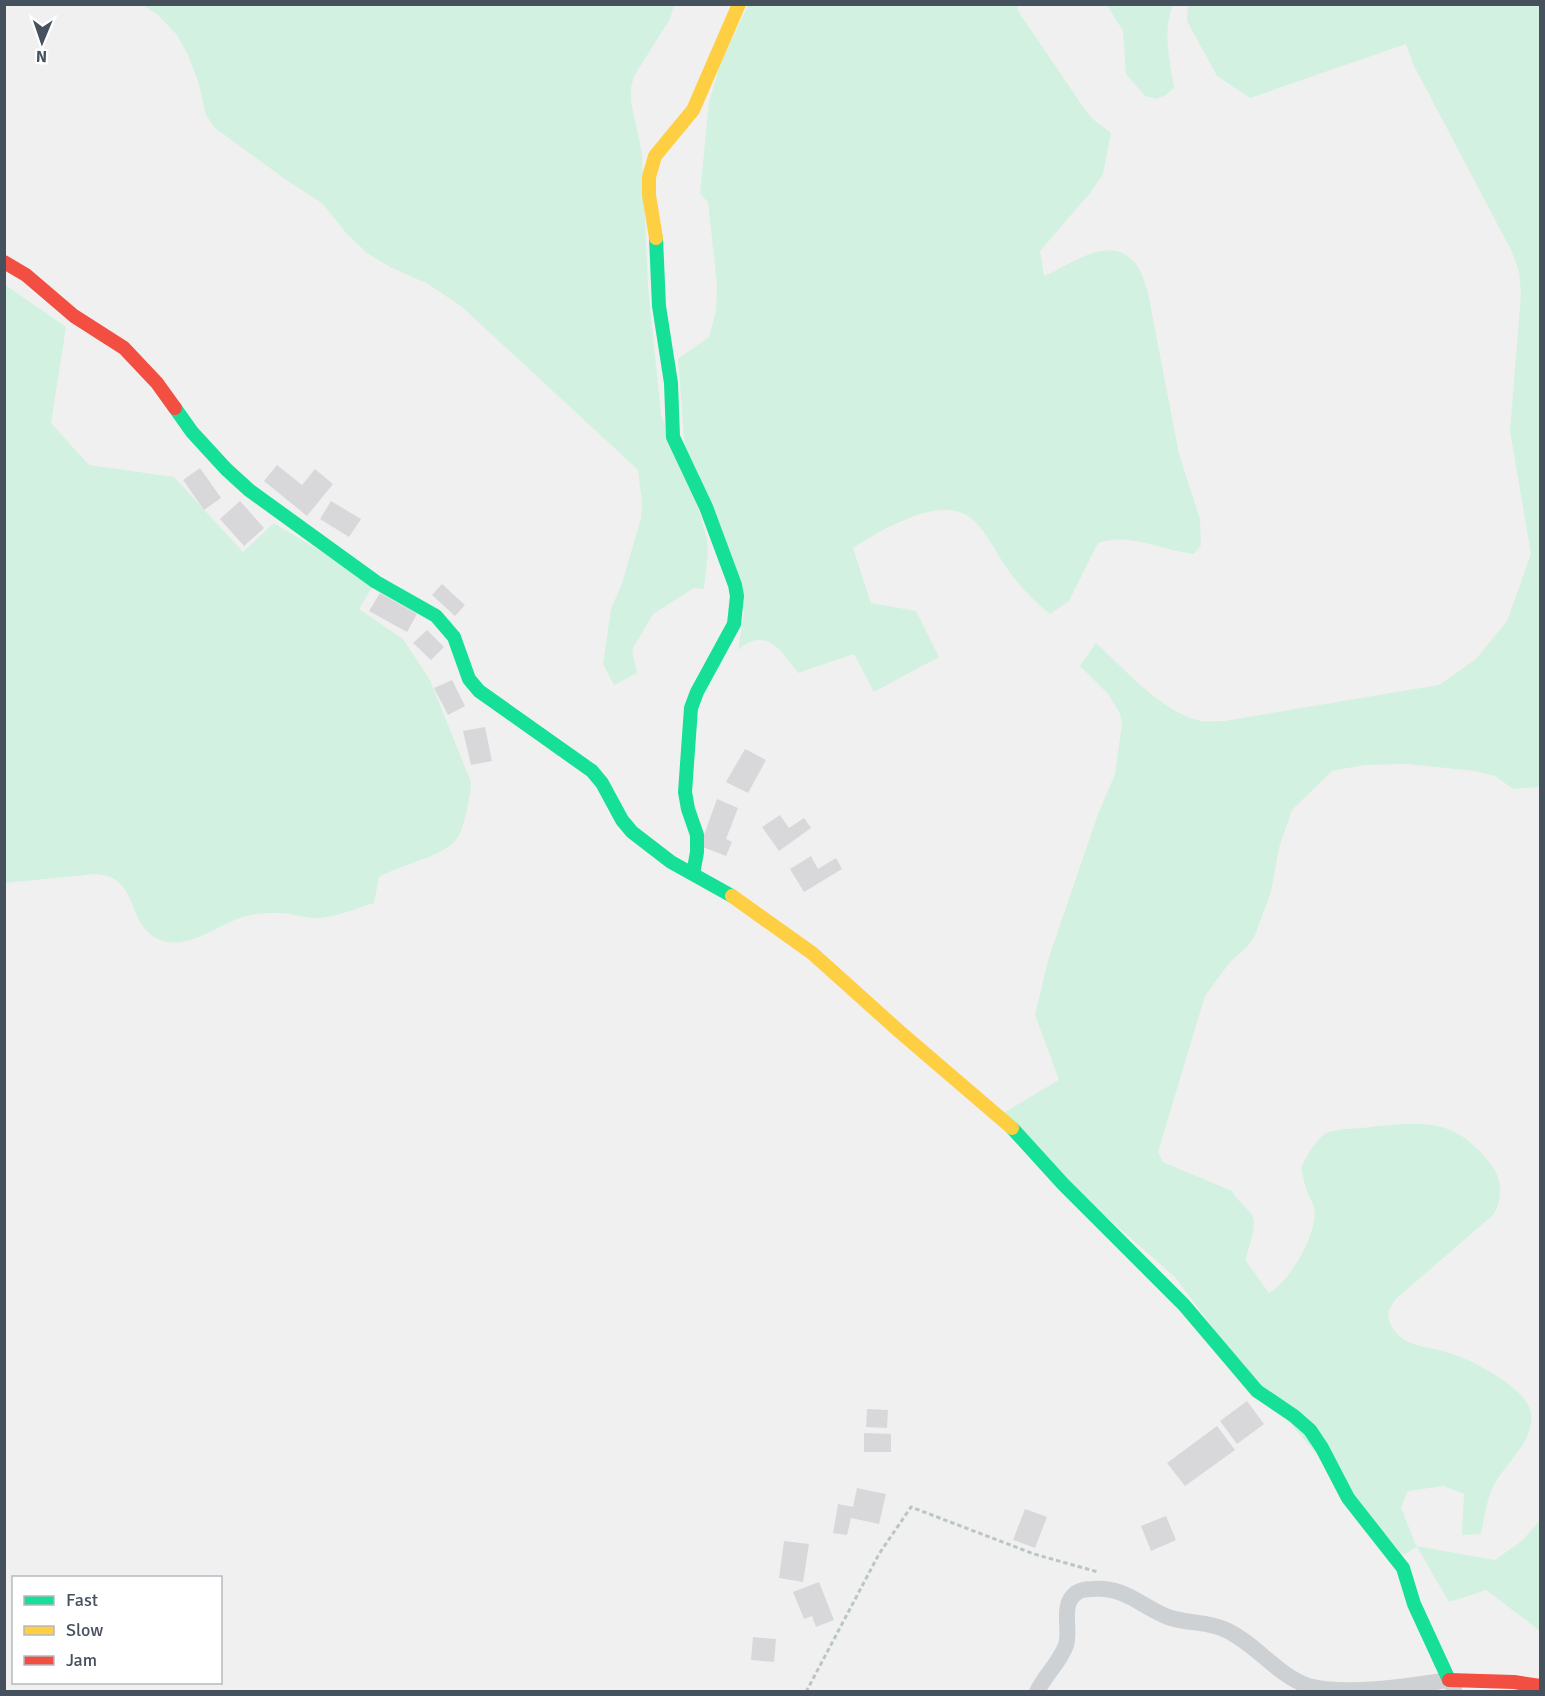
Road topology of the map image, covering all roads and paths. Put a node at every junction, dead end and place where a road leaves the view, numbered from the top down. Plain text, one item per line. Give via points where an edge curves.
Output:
1 (739, 4) edge
2 (4, 262) edge
3 (693, 874) junction
4 (1117, 1591) junction
5 (1453, 1686) edge
6 (1540, 1686) edge
7 (807, 1692) edge
8 (1037, 1692) edge

1 - 3 street via 693,110 655,156 649,177 673,437 706,507 737,596 734,624 691,708 685,792 697,835
2 - 3 street via 26,275 74,316 124,348 157,383 192,432 249,490 376,582 436,616 454,637 469,679 479,691 592,771 628,829
3 - 5 street via 734,897 812,953 1017,1132 1063,1184 1185,1305 1257,1391 1310,1430 1348,1498 1403,1568 1414,1604
4 - 5 street via 1168,1617 1226,1630 1310,1687 1376,1691
4 - 7 path via 1107,1575 1034,1554 911,1507 879,1554
4 - 8 street via 1087,1589 1072,1596 1067,1609 1066,1646
5 - 6 street via 1514,1682

